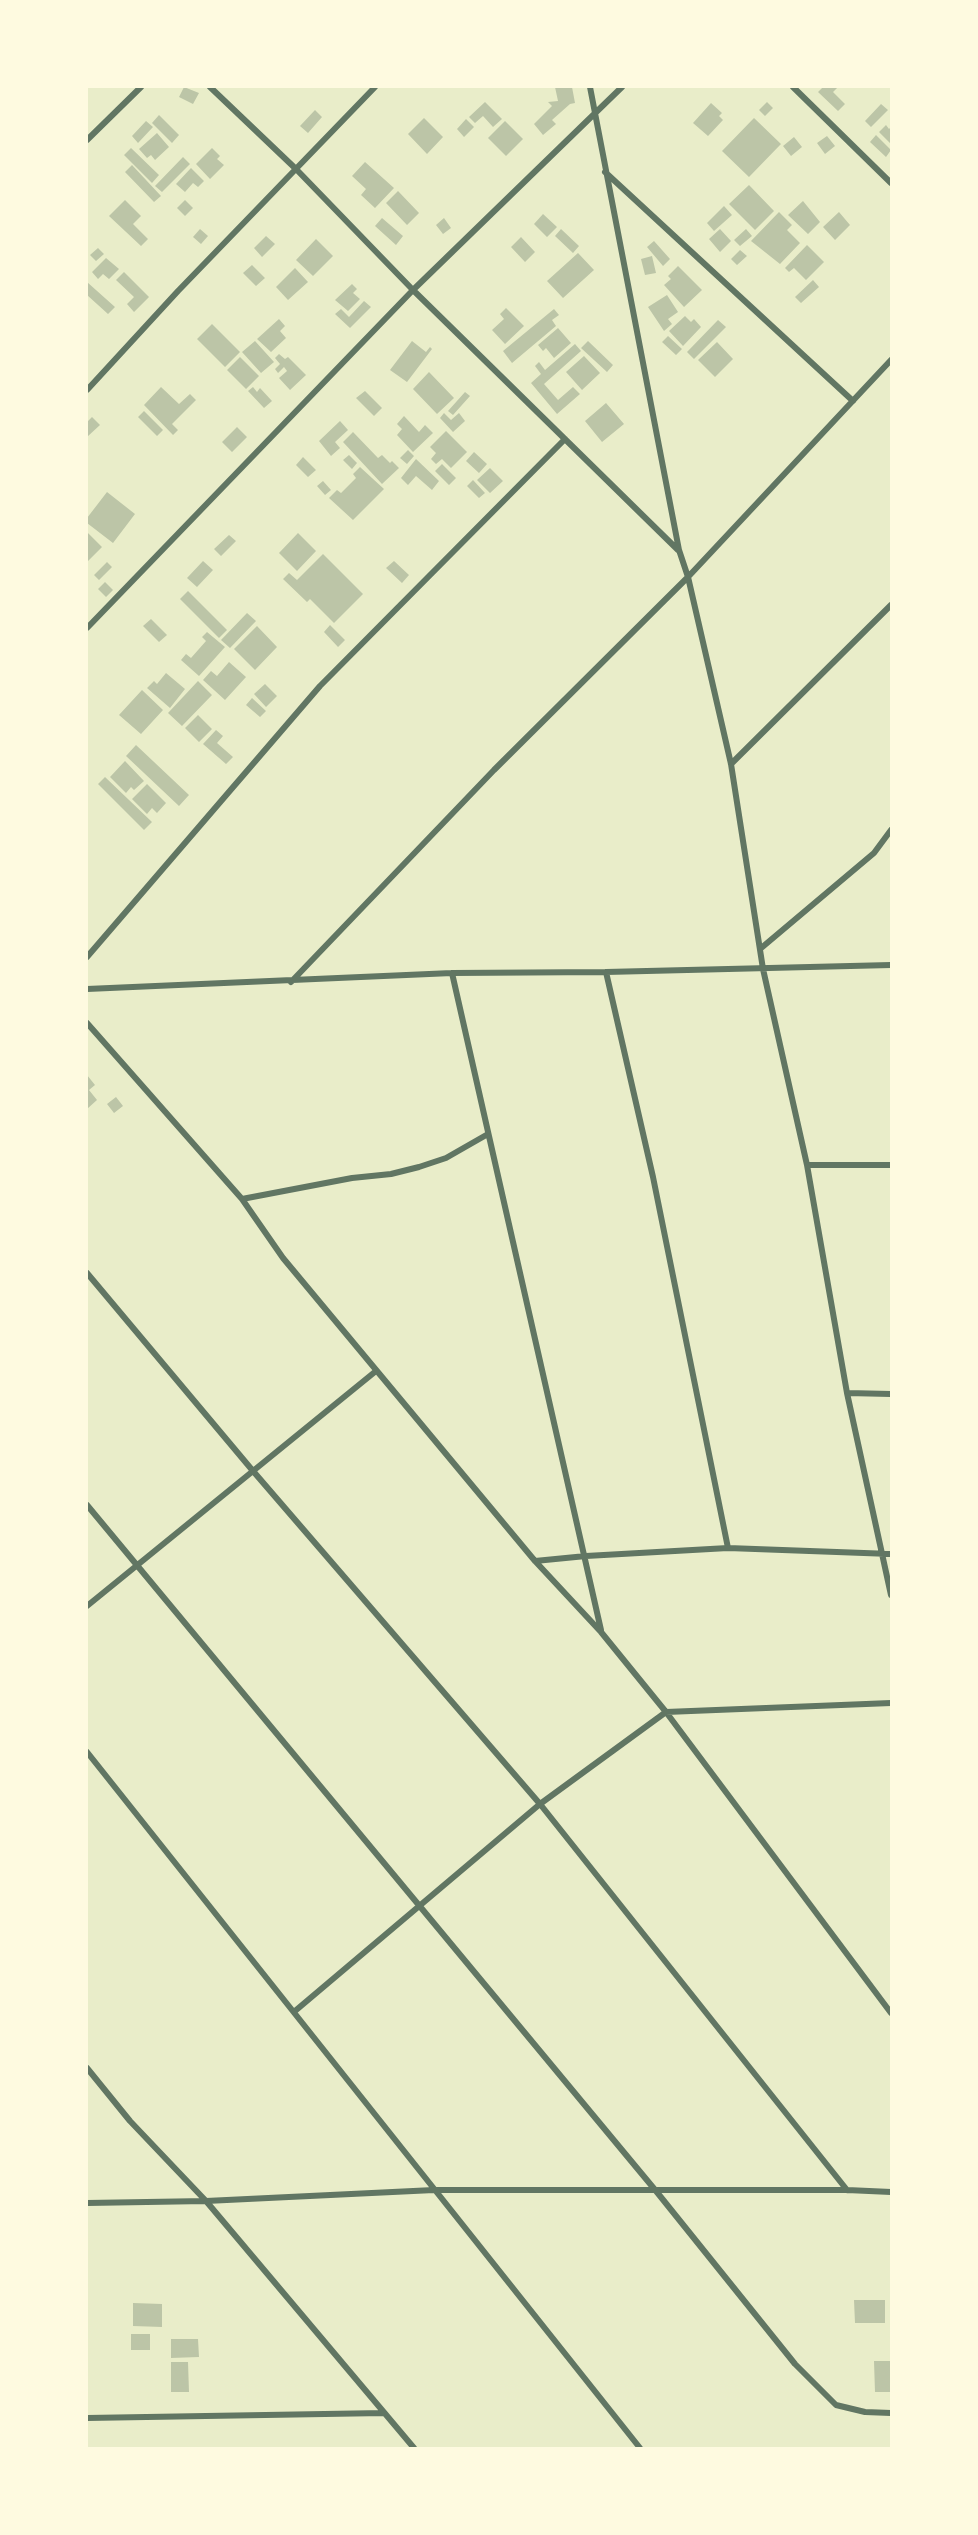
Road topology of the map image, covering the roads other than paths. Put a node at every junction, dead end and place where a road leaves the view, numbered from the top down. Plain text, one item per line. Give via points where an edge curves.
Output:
1 (141, 87) edge
2 (210, 87) edge
3 (375, 87) edge
4 (590, 87) edge
5 (622, 87) edge
6 (793, 87) edge
7 (595, 113) junction
8 (87, 140) edge
9 (296, 168) junction
10 (605, 172) junction
11 (891, 183) edge
12 (412, 290) junction
13 (891, 360) edge
14 (87, 390) edge
15 (853, 401) junction
16 (565, 439) junction
17 (679, 550) junction
18 (688, 577) junction
19 (891, 605) edge
20 (87, 628) edge
21 (731, 764) junction
22 (891, 830) edge
23 (760, 949) junction
24 (87, 957) edge
25 (891, 965) edge
26 (764, 969) junction
27 (606, 972) junction
28 (452, 973) junction
29 (291, 982) junction
30 (87, 989) edge
31 (87, 1023) edge
32 (488, 1134) junction
33 (891, 1165) edge
34 (807, 1166) junction
35 (243, 1199) junction
36 (87, 1273) edge
37 (376, 1371) junction
38 (847, 1393) junction
39 (891, 1394) edge
40 (253, 1471) junction
41 (87, 1505) edge
42 (728, 1548) junction
43 (887, 1554) edge
44 (586, 1556) junction
45 (535, 1561) junction
46 (138, 1564) junction
47 (891, 1595) edge
48 (87, 1606) edge
49 (601, 1632) junction
50 (891, 1703) edge
51 (666, 1712) junction
52 (87, 1752) edge
53 (540, 1804) junction
54 (420, 1907) junction
55 (295, 2011) junction
56 (891, 2013) edge
57 (87, 2068) edge
58 (434, 2190) junction
59 (847, 2190) junction
60 (656, 2191) junction
61 (891, 2192) edge
62 (206, 2201) junction
63 (87, 2203) edge
64 (384, 2413) junction
65 (891, 2413) edge
66 (87, 2418) edge
67 (414, 2448) edge
68 (640, 2448) edge

1 - 8 street
2 - 9 street
3 - 9 street
4 - 7 street
5 - 7 street
6 - 11 street
7 - 10 street
7 - 12 street
9 - 12 street
9 - 14 street
10 - 15 street
10 - 17 street
12 - 16 street
12 - 20 street
13 - 15 street
15 - 18 street
16 - 17 street
16 - 24 street via 320,686
17 - 18 street
18 - 21 street
18 - 29 street via 494,770
19 - 21 street
21 - 23 street
22 - 23 street via 874,853
23 - 26 street
25 - 26 street
26 - 27 street
26 - 34 street
27 - 28 street
27 - 42 street via 653,1177
28 - 29 street
28 - 32 street
29 - 30 street
31 - 35 street
32 - 35 street via 446,1158 419,1167
32 - 44 street
33 - 34 street
34 - 38 street
35 - 37 street via 283,1258
36 - 40 street
37 - 40 street
37 - 45 street
38 - 39 street
38 - 43 street
40 - 46 street
40 - 53 street
41 - 46 street
42 - 43 street
42 - 44 street
43 - 47 street
44 - 45 street
44 - 49 street
45 - 49 street
46 - 48 street
46 - 54 street
49 - 51 street
50 - 51 street
51 - 53 street
51 - 56 street
52 - 55 street
53 - 54 street
53 - 59 street
54 - 55 street
54 - 60 street
55 - 58 street
57 - 62 street via 130,2121
58 - 60 street
58 - 62 street
58 - 68 street
59 - 60 street
59 - 61 street
60 - 65 street via 795,2364 836,2405
62 - 63 street
62 - 64 street
64 - 66 street
64 - 67 street

